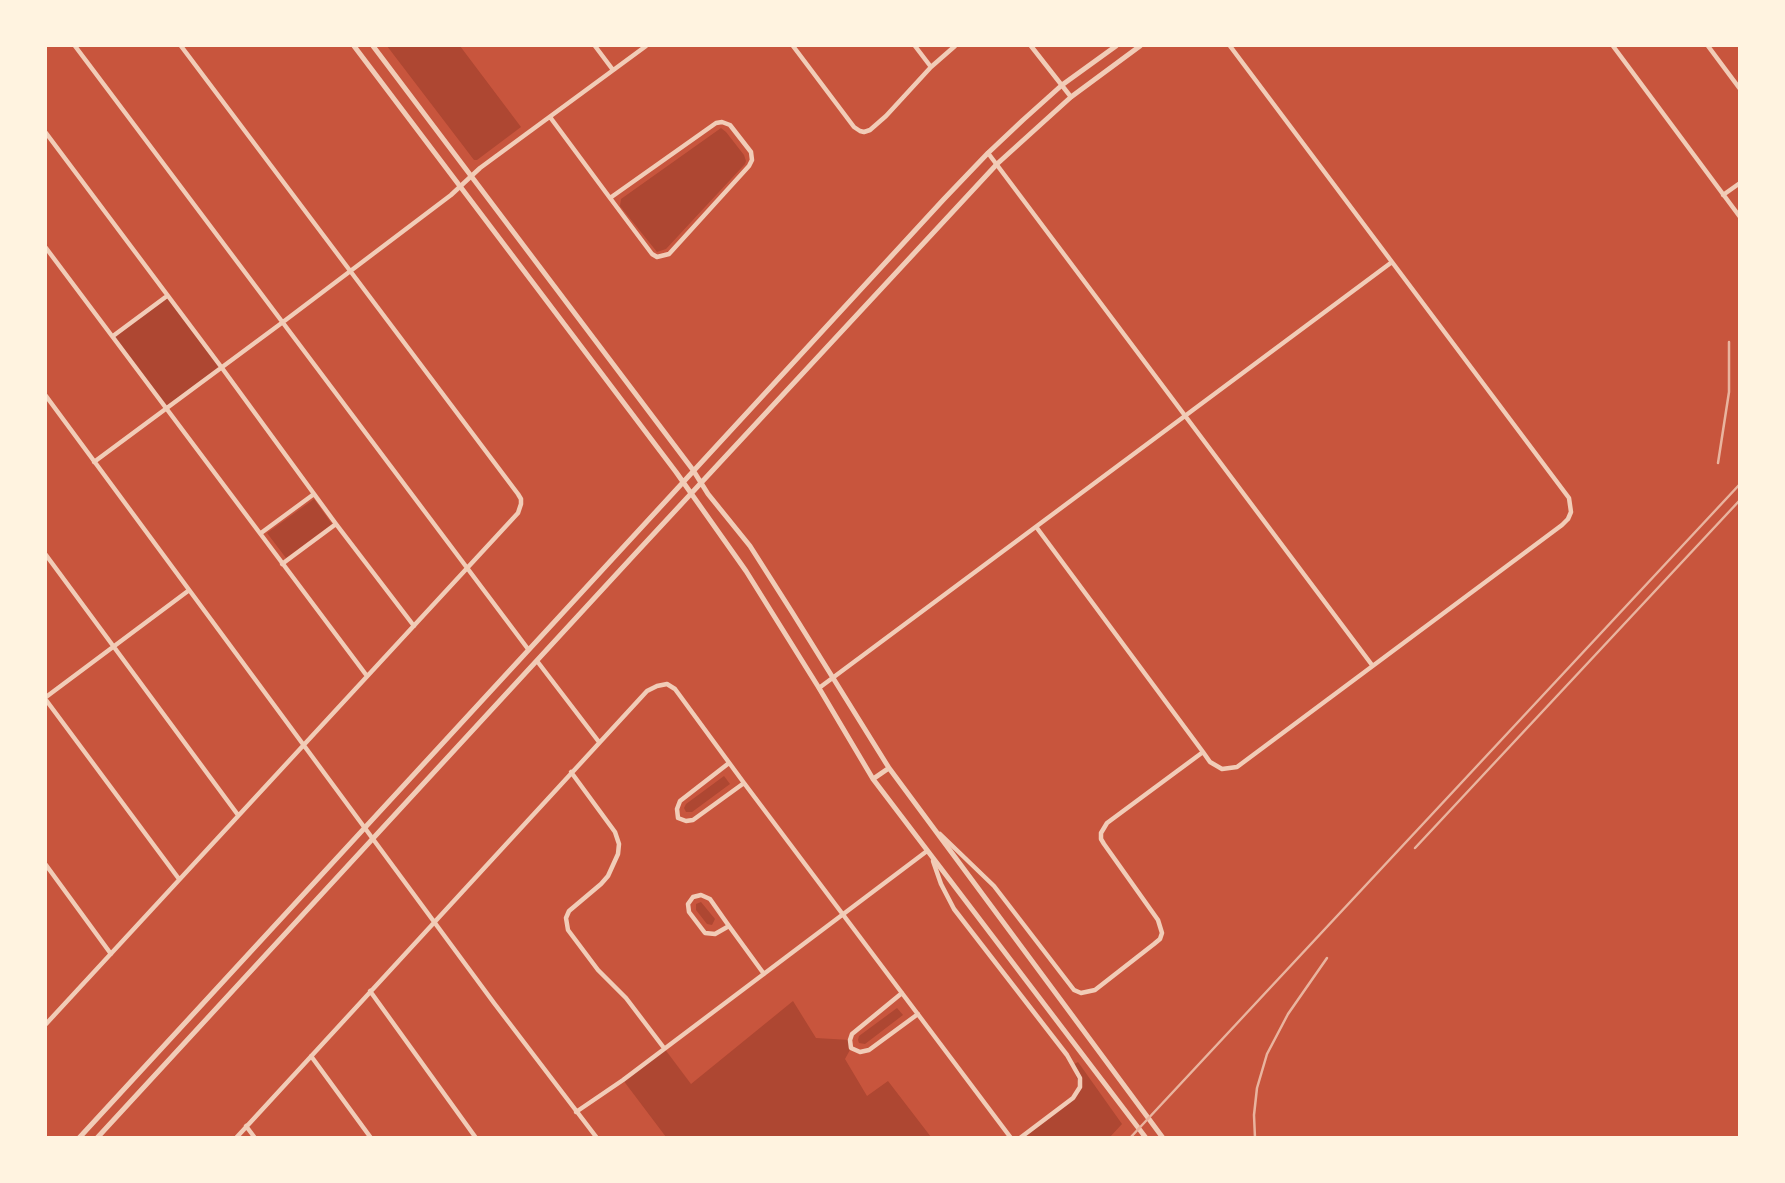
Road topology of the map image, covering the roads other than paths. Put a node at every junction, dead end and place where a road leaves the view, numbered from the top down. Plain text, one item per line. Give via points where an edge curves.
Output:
1 (75, 46) edge
2 (181, 46) edge
3 (354, 46) edge
4 (373, 46) edge
5 (595, 46) edge
6 (646, 46) edge
7 (793, 46) edge
8 (915, 46) edge
9 (954, 46) edge
10 (1031, 46) edge
11 (1116, 46) edge
12 (1140, 46) edge
13 (1230, 46) edge
14 (1613, 46) edge
15 (1708, 46) edge
16 (931, 67) junction
17 (613, 70) junction
18 (1062, 85) junction
19 (1740, 89) edge
20 (1071, 97) junction
21 (550, 117) junction
22 (46, 133) edge
23 (988, 153) junction
24 (997, 164) junction
25 (472, 177) junction
26 (1740, 183) edge
27 (461, 187) junction
28 (1723, 195) junction
29 (610, 198) junction
30 (1740, 217) edge
31 (46, 248) edge
32 (1392, 262) junction
33 (351, 271) junction
34 (167, 296) junction
35 (283, 322) junction
36 (113, 336) junction
37 (222, 368) junction
38 (46, 396) edge
39 (166, 410) junction
40 (1185, 417) junction
41 (94, 462) junction
42 (693, 470) junction
43 (682, 482) junction
44 (701, 483) junction
45 (314, 494) junction
46 (691, 495) junction
47 (336, 524) junction
48 (1037, 527) junction
49 (261, 533) junction
50 (46, 555) edge
51 (282, 564) junction
52 (467, 568) junction
53 (188, 591) junction
54 (414, 626) junction
55 (113, 648) junction
56 (528, 649) junction
57 (537, 661) junction
58 (1372, 665) junction
59 (367, 676) junction
60 (834, 678) junction
61 (819, 688) junction
62 (46, 699) edge
63 (599, 742) junction
64 (304, 745) junction
65 (1203, 752) junction
66 (729, 763) junction
67 (889, 768) junction
68 (571, 772) junction
69 (873, 779) junction
70 (744, 783) junction
71 (238, 815) junction
72 (929, 824) junction
73 (365, 827) junction
74 (373, 838) junction
75 (927, 851) junction
76 (932, 857) junction
77 (46, 865) edge
78 (179, 879) junction
79 (843, 913) junction
80 (434, 922) junction
81 (729, 926) junction
82 (111, 954) junction
83 (764, 974) junction
84 (370, 991) junction
85 (902, 993) junction
86 (918, 1014) junction
87 (46, 1024) edge
88 (664, 1048) junction
89 (311, 1056) junction
90 (576, 1112) junction
91 (246, 1126) junction
92 (79, 1138) edge
93 (97, 1138) edge
94 (236, 1138) edge
95 (255, 1138) edge
96 (371, 1138) edge
97 (476, 1138) edge
98 (597, 1138) edge
99 (1011, 1138) edge
100 (1020, 1138) edge
101 (1146, 1138) edge
102 (1163, 1138) edge

1 - 35 street
2 - 33 street
3 - 27 street
4 - 25 street
5 - 17 street
6 - 17 street
7 - 16 street via 860,131 870,130 886,116
8 - 16 street
9 - 16 street
10 - 18 street
11 - 18 street
12 - 20 street
13 - 32 street
14 - 28 street
15 - 19 street
17 - 21 street
18 - 20 street
18 - 23 street
20 - 24 street
21 - 25 street
21 - 29 street
22 - 34 street
23 - 24 street
23 - 42 street
24 - 40 street
24 - 44 street
25 - 27 street
25 - 42 street
26 - 28 street
27 - 33 street
27 - 43 street
28 - 30 street
29 - 29 street via 652,254 663,256 749,166 751,152 730,125 716,123
31 - 36 street
32 - 40 street
32 - 58 street via 1569,498 1571,512 1562,525
33 - 35 street
33 - 52 street via 518,495 518,513
34 - 36 street
34 - 37 street
35 - 37 street
35 - 52 street
36 - 39 street
37 - 39 street
37 - 45 street
38 - 41 street
39 - 41 street
39 - 49 street
40 - 48 street
40 - 58 street
41 - 53 street
42 - 43 street
42 - 44 street
43 - 46 street
43 - 56 street
44 - 46 street
44 - 60 street via 750,547
45 - 47 street
45 - 49 street
46 - 57 street
46 - 61 street via 746,571
47 - 51 street
47 - 54 street
48 - 60 street
48 - 65 street
49 - 51 street
50 - 55 street
51 - 59 street
52 - 54 street
52 - 56 street
53 - 55 street
53 - 64 street
54 - 59 street
55 - 62 street
55 - 71 street
56 - 73 street
57 - 63 street
57 - 74 street
58 - 65 street via 1237,767 1222,769
59 - 64 street
60 - 61 street
60 - 67 street
61 - 69 street
62 - 78 street
63 - 66 street via 647,691 667,684
63 - 68 street
64 - 71 street
64 - 73 street
65 - 72 street via 1107,823 1101,833 1162,933 1154,944 1087,993 1074,990 994,886
66 - 70 street
66 - 70 street via 680,801 678,818 693,820
67 - 69 street
67 - 72 street
68 - 80 street
68 - 88 street via 619,844 608,876 569,911 568,930
69 - 75 street
70 - 79 street
71 - 78 street
72 - 102 street
73 - 74 street
73 - 92 street
74 - 80 street
74 - 93 street
75 - 76 street
75 - 79 street
76 - 100 street via 954,909 1080,1078 1073,1098
76 - 101 street
77 - 82 street
78 - 82 street
79 - 83 street
79 - 85 street
80 - 84 street
80 - 90 street
81 - 81 street via 710,899 701,895 688,904 705,933 715,934
81 - 83 street
82 - 87 street
83 - 88 street
84 - 89 street
84 - 97 street
85 - 86 street
85 - 86 street via 852,1034 851,1048 869,1050
86 - 99 street
88 - 90 street
89 - 91 street
89 - 96 street
90 - 98 street
91 - 94 street
91 - 95 street

